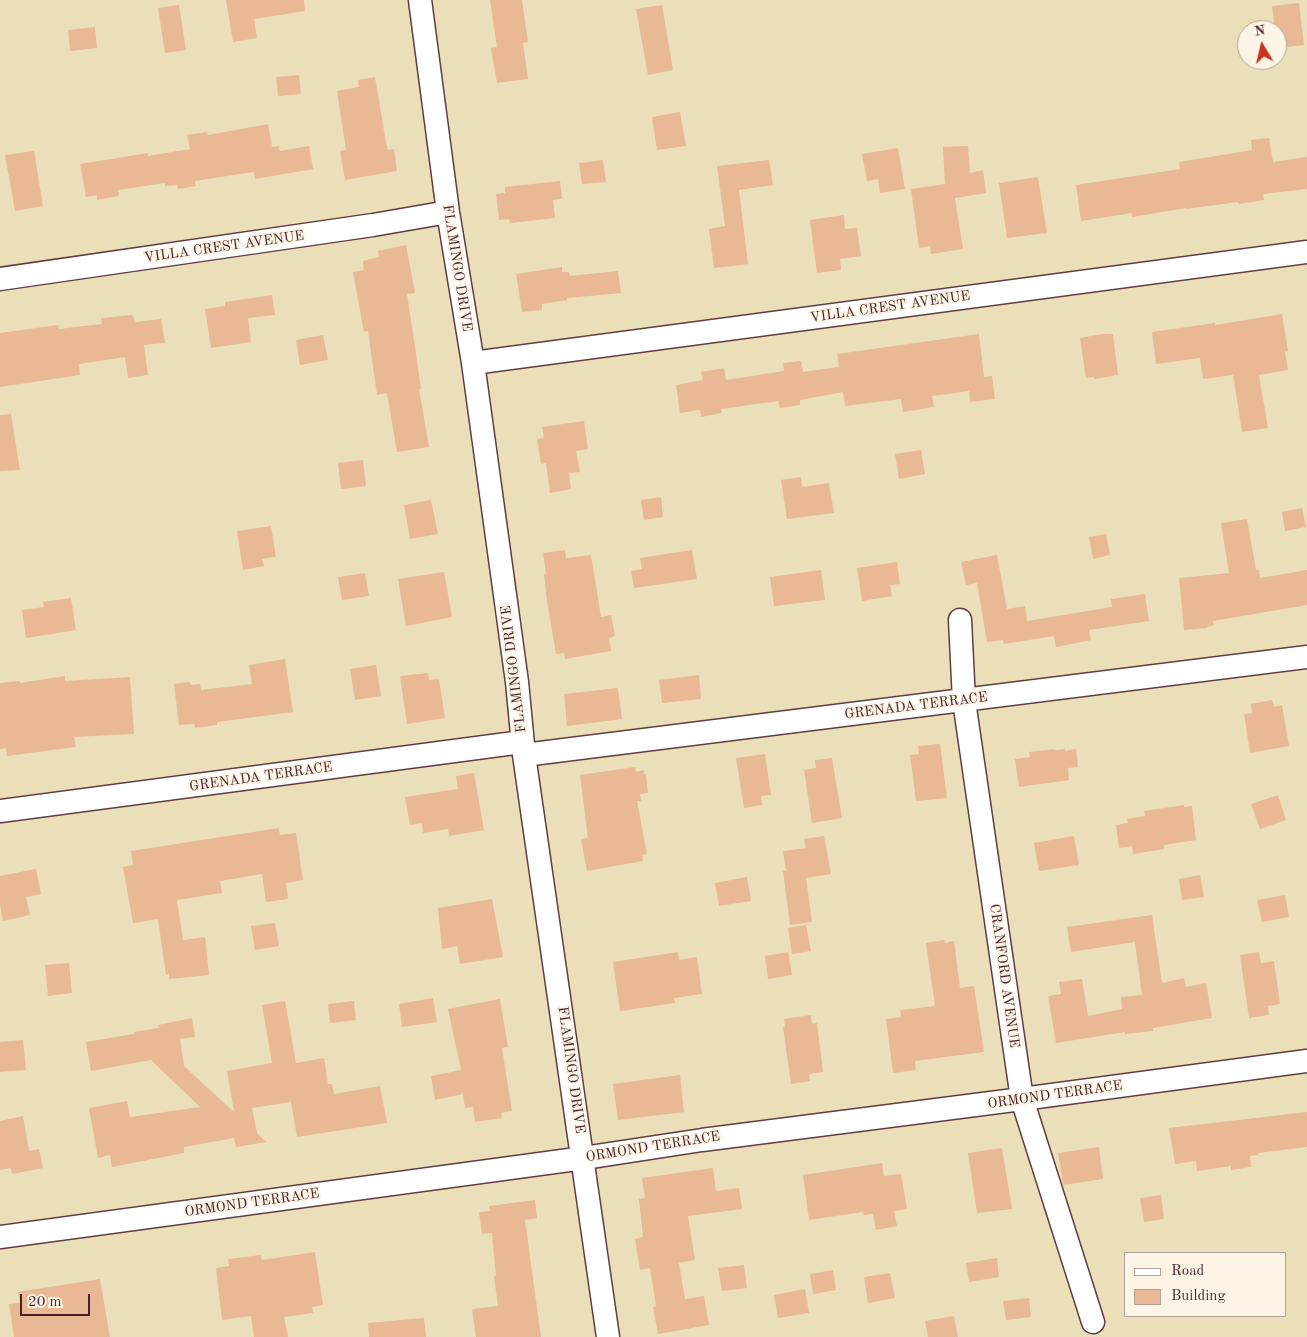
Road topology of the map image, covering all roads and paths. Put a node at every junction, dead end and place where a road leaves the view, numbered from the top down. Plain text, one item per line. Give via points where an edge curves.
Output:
1 (420, 0) edge
2 (448, 212) junction
3 (1307, 252) edge
4 (0, 279) edge
5 (473, 363) junction
6 (960, 620) dead end
7 (1307, 657) edge
8 (964, 700) junction
9 (523, 749) junction
10 (0, 811) edge
11 (1307, 1061) edge
12 (1022, 1099) junction
13 (584, 1158) junction
14 (0, 1236) edge
15 (1092, 1322) dead end
16 (608, 1337) edge

1 - 2 street, FLAMINGO DRIVE
2 - 4 street, VILLA CREST AVENUE
2 - 5 street, FLAMINGO DRIVE
3 - 5 street, VILLA CREST AVENUE
5 - 9 street, FLAMINGO DRIVE
6 - 8 street, CRANFORD AVENUE
7 - 8 street, GRENADA TERRACE
8 - 9 street, GRENADA TERRACE
8 - 12 street, CRANFORD AVENUE
9 - 10 street, GRENADA TERRACE
9 - 13 street, FLAMINGO DRIVE
11 - 12 street, ORMOND TERRACE
12 - 13 street, ORMOND TERRACE
12 - 15 street, CRANFORD AVENUE
13 - 14 street, ORMOND TERRACE
13 - 16 street, FLAMINGO DRIVE

